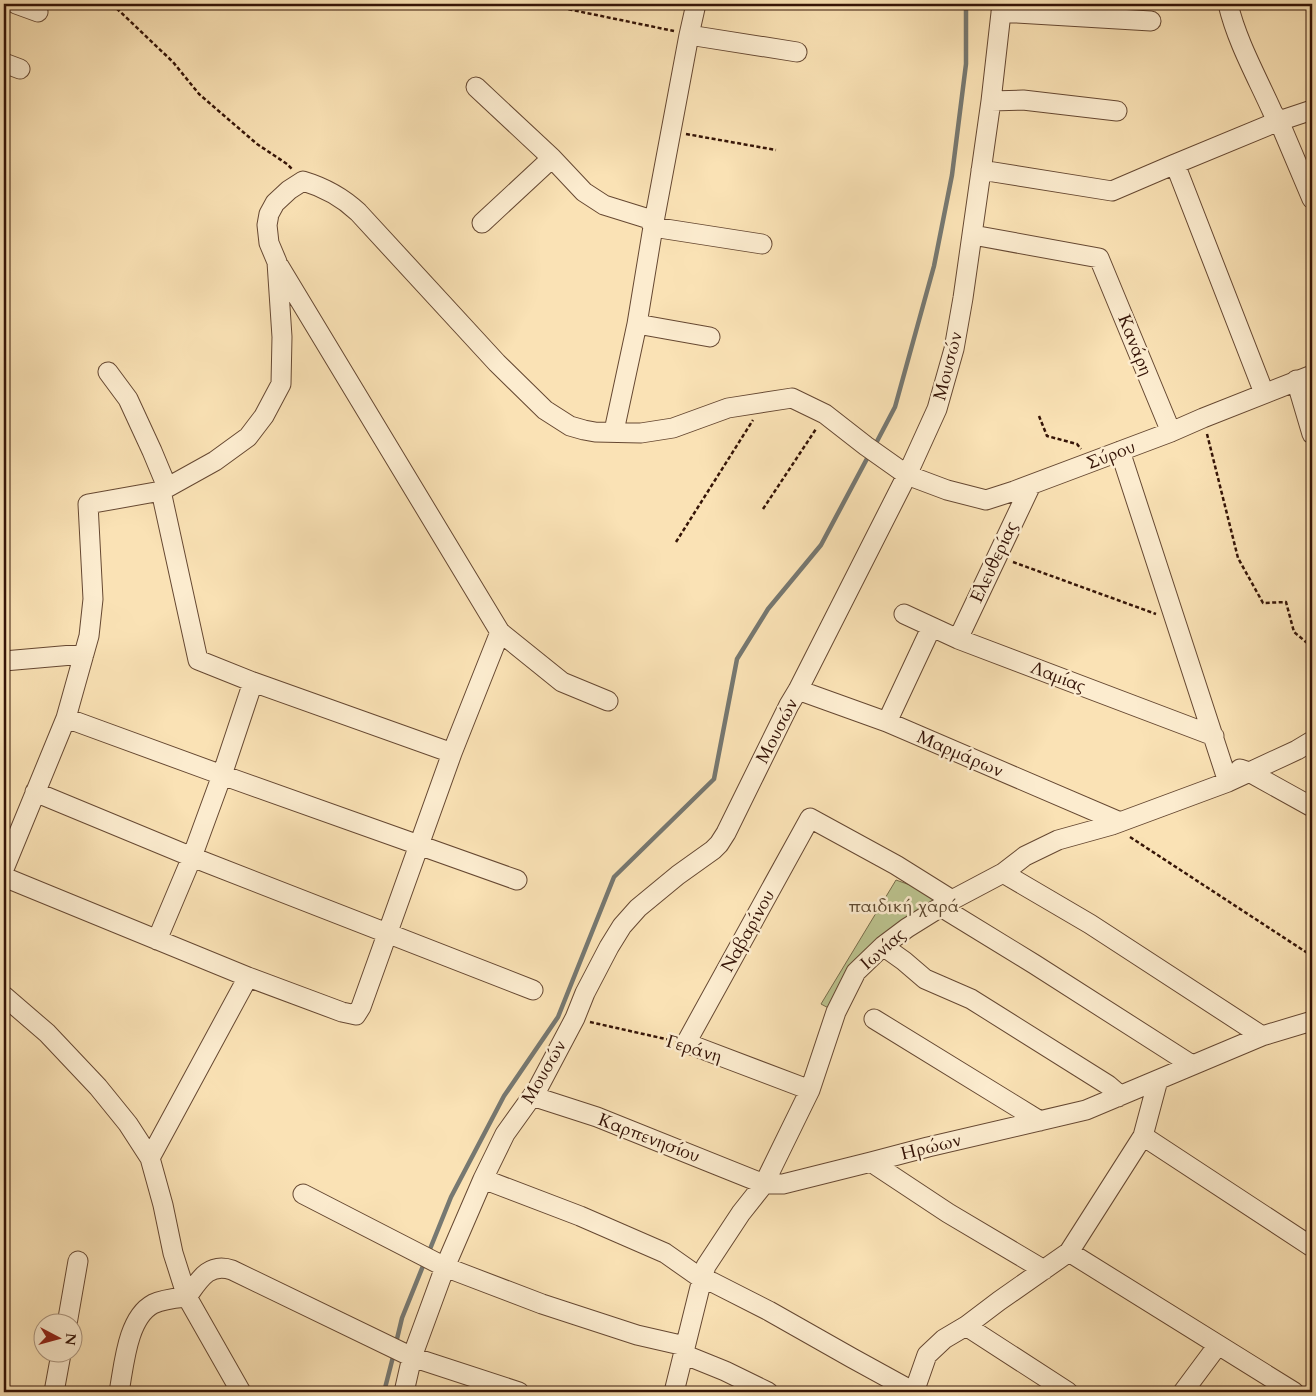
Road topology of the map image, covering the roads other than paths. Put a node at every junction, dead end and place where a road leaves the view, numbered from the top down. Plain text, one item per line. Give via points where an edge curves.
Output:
1 (16, 4) edge
2 (696, 4) edge
3 (1228, 4) edge
4 (1002, 8) edge
5 (38, 12) dead end
6 (1151, 22) dead end
7 (689, 35) junction
8 (796, 52) dead end
9 (476, 87) dead end
10 (991, 102) junction
11 (1312, 110) edge
12 (1117, 111) dead end
13 (1279, 121) junction
14 (552, 158) junction
15 (1175, 164) junction
16 (981, 170) junction
17 (1312, 199) edge
18 (482, 223) dead end
19 (653, 227) junction
20 (973, 235) junction
21 (762, 244) dead end
22 (277, 262) junction
23 (637, 324) junction
24 (710, 336) dead end
25 (108, 372) dead end
26 (1304, 377) edge
27 (1264, 393) junction
28 (614, 431) junction
29 (1171, 432) junction
30 (1312, 434) edge
31 (1120, 451) junction
32 (907, 475) junction
33 (1031, 485) junction
34 (164, 489) junction
35 (904, 614) dead end
36 (931, 628) junction
37 (500, 632) junction
38 (958, 639) junction
39 (84, 654) junction
40 (4, 661) edge
41 (252, 682) junction
42 (798, 690) junction
43 (608, 701) dead end
44 (66, 718) junction
45 (887, 722) junction
46 (1214, 736) junction
47 (1312, 742) edge
48 (452, 753) junction
49 (1222, 762) junction
50 (1249, 772) junction
51 (222, 775) junction
52 (1228, 782) junction
53 (35, 792) junction
54 (1312, 807) edge
55 (1116, 823) junction
56 (419, 844) junction
57 (192, 857) junction
58 (4, 870) edge
59 (1003, 873) junction
60 (4, 877) edge
61 (517, 880) dead end
62 (947, 904) junction
63 (388, 934) junction
64 (157, 940) junction
65 (883, 946) junction
66 (248, 977) junction
67 (534, 990) dead end
68 (4, 997) edge
69 (874, 1019) dead end
70 (1312, 1021) edge
71 (1262, 1036) junction
72 (686, 1043) joint
73 (1192, 1065) junction
74 (1158, 1080) junction
75 (810, 1090) junction
76 (532, 1096) junction
77 (1118, 1097) junction
78 (1040, 1121) junction
79 (1143, 1136) junction
80 (150, 1158) junction
81 (871, 1162) junction
82 (483, 1179) junction
83 (764, 1184) junction
84 (303, 1194) dead end
85 (1312, 1247) edge
86 (1069, 1252) junction
87 (78, 1261) dead end
88 (445, 1267) junction
89 (1044, 1270) junction
90 (702, 1279) junction
91 (187, 1297) junction
92 (69, 1314) edge
93 (966, 1326) junction
94 (1218, 1345) junction
95 (684, 1350) junction
96 (412, 1357) junction
97 (59, 1364) edge
98 (54, 1392) edge
99 (119, 1392) edge
100 (241, 1392) edge
101 (404, 1392) edge
102 (519, 1392) edge
103 (674, 1392) edge
104 (768, 1392) edge
105 (914, 1392) edge
106 (1068, 1392) edge
107 (1183, 1392) edge
108 (1294, 1392) edge

1 - 5 street
2 - 7 street
3 - 13 street via 1243,47
4 - 6 street
4 - 10 street, Μουσών
7 - 8 street
7 - 19 street
9 - 14 street
10 - 12 street via 1023,100
10 - 16 street, Μουσών
11 - 13 street
13 - 15 street
13 - 17 street
14 - 18 street
14 - 19 street via 584,192 604,205 649,219
15 - 16 street via 1112,191
15 - 27 street
16 - 20 street, Μουσών
19 - 21 street
19 - 23 street
20 - 29 street, Κανάρη via 1099,258
20 - 32 street, Μουσών via 954,350 937,410
22 - 28 street, Σύρου via 269,243 267,225 275,202 303,181 318,186 358,212 497,363 545,410 570,426 595,432
22 - 34 street via 282,337 281,384 248,437 215,461
22 - 37 street
23 - 24 street
23 - 28 street
25 - 34 street via 128,399 152,451
26 - 27 street, Σύρου
26 - 30 street
27 - 29 street, Σύρου
28 - 32 street, Σύρου via 641,433 673,428 728,408 792,398 826,414
29 - 31 street, Σύρου
31 - 33 street, Σύρου
31 - 46 street
32 - 33 street, Σύρου via 986,500
32 - 42 street, Μουσών
33 - 38 street, Ελευθερίας
34 - 39 street via 88,504 93,599
34 - 41 street via 198,660
35 - 36 street, Λαμίας
36 - 38 street, Λαμίας
36 - 45 street
37 - 43 street via 562,682
37 - 48 street
38 - 46 street, Λαμίας
39 - 40 street
39 - 44 street
41 - 48 street
41 - 51 street
42 - 45 street, Μαρμάρων
42 - 76 street, Μουσών via 720,844 645,902 622,926
44 - 51 street
44 - 53 street
45 - 55 street, Μαρμάρων
46 - 49 street
47 - 50 street, Ιωνίας
48 - 56 street
49 - 50 street
49 - 52 street
50 - 52 street, Ιωνίας
50 - 54 street
51 - 56 street
51 - 57 street
52 - 55 street, Ιωνίας
53 - 57 street
53 - 58 street
55 - 59 street, Ιωνίας via 1058,840 1025,856
56 - 61 street
56 - 63 street
57 - 63 street
57 - 64 street
59 - 62 street, Ιωνίας
59 - 71 street via 1090,924
60 - 64 street
62 - 65 street, Ιωνίας
62 - 72 street, Ναβαρίνου via 896,865 810,818
62 - 73 street
63 - 66 street via 356,1015
63 - 67 street
64 - 66 street
65 - 75 street, Ιωνίας via 856,972 836,1012
65 - 77 street via 925,979 972,999 1108,1085
66 - 80 street
68 - 80 street via 47,1034 98,1087
69 - 78 street
70 - 71 street, Ηρώων
71 - 73 street, Ηρώων
72 - 75 street, Γεράνη
73 - 74 street, Ηρώων
74 - 77 street, Ηρώων
74 - 79 street
75 - 83 street, Ιωνίας
76 - 82 street, Μουσών via 505,1134
76 - 83 street, Καρπενησίου via 597,1117
77 - 78 street, Ηρώων via 1086,1110
78 - 81 street, Ηρώων
79 - 85 street
79 - 86 street
80 - 91 street
81 - 83 street, Ηρώων via 783,1184
81 - 89 street
82 - 88 street, Μουσών
82 - 90 street via 665,1253
83 - 90 street via 706,1266
84 - 88 street
86 - 89 street
86 - 94 street
87 - 92 street
88 - 95 street via 542,1304
88 - 96 street, Μουσών
89 - 93 street
90 - 95 street
90 - 105 street via 769,1311
91 - 96 street via 210,1270 225,1268
91 - 99 street via 154,1303 144,1310 129,1341
91 - 100 street
93 - 105 street via 944,1339 927,1355
93 - 106 street
94 - 107 street
94 - 108 street
95 - 103 street
95 - 104 street
96 - 101 street, Μουσών
96 - 102 street
97 - 98 street

